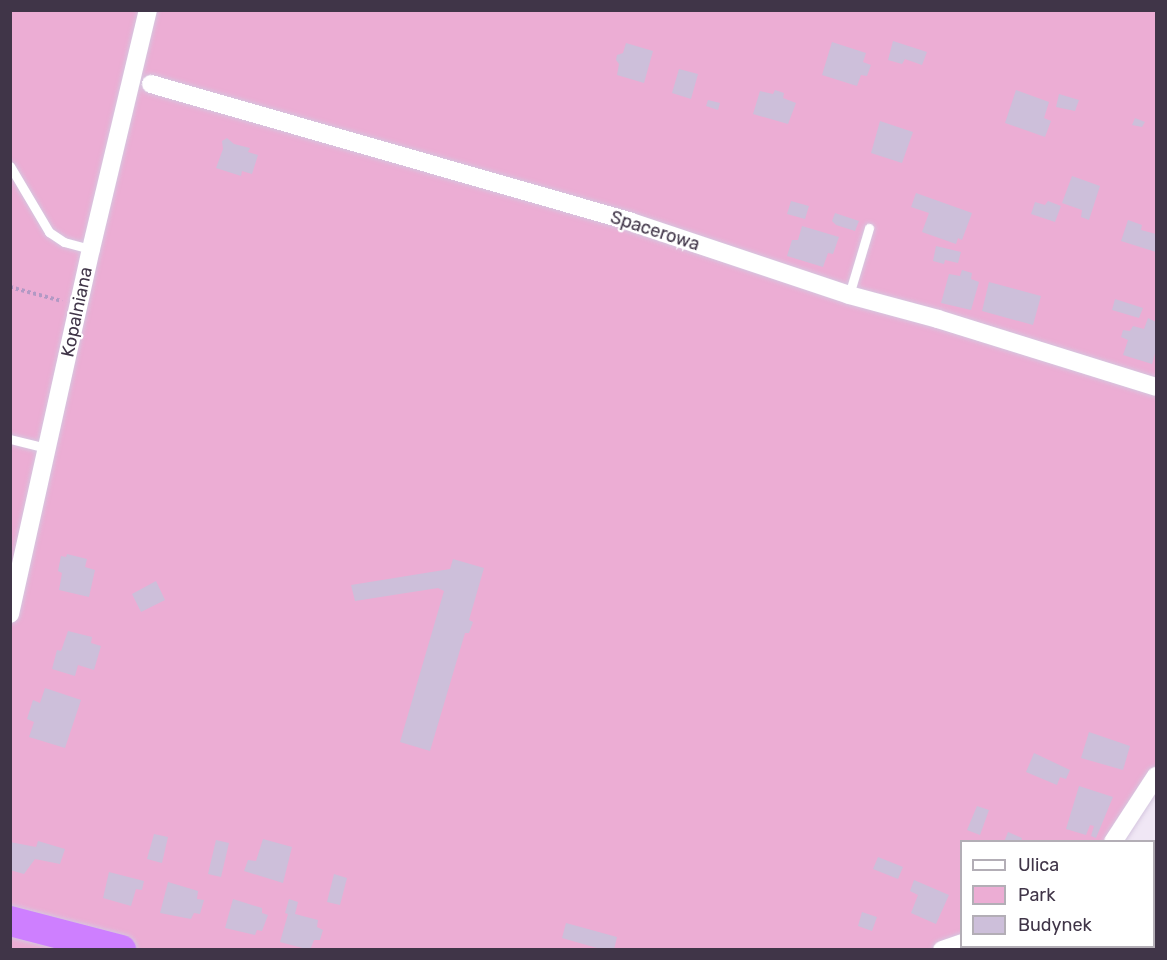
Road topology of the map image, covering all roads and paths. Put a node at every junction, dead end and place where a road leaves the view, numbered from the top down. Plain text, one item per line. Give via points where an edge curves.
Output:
1 (148, 10) edge
2 (151, 84) dead end
3 (10, 166) edge
4 (869, 228) dead end
5 (91, 249) junction
6 (10, 287) edge
7 (849, 295) junction
8 (80, 306) junction
9 (1156, 387) edge
10 (10, 440) edge
11 (46, 448) junction
12 (10, 614) edge
13 (1156, 776) edge
14 (1114, 840) edge
15 (10, 921) edge
16 (960, 947) edge
17 (121, 950) edge
18 (942, 950) edge

1 - 5 street, Kopalniana
2 - 7 street, Spacerowa via 631,222
3 - 5 lane via 49,232 64,242
4 - 7 lane
5 - 8 street, Kopalniana
6 - 8 path
7 - 9 street, Spacerowa
8 - 11 street, Kopalniana
10 - 11 lane
11 - 12 street, Kopalniana
13 - 14 street
15 - 17 highway
16 - 18 street

